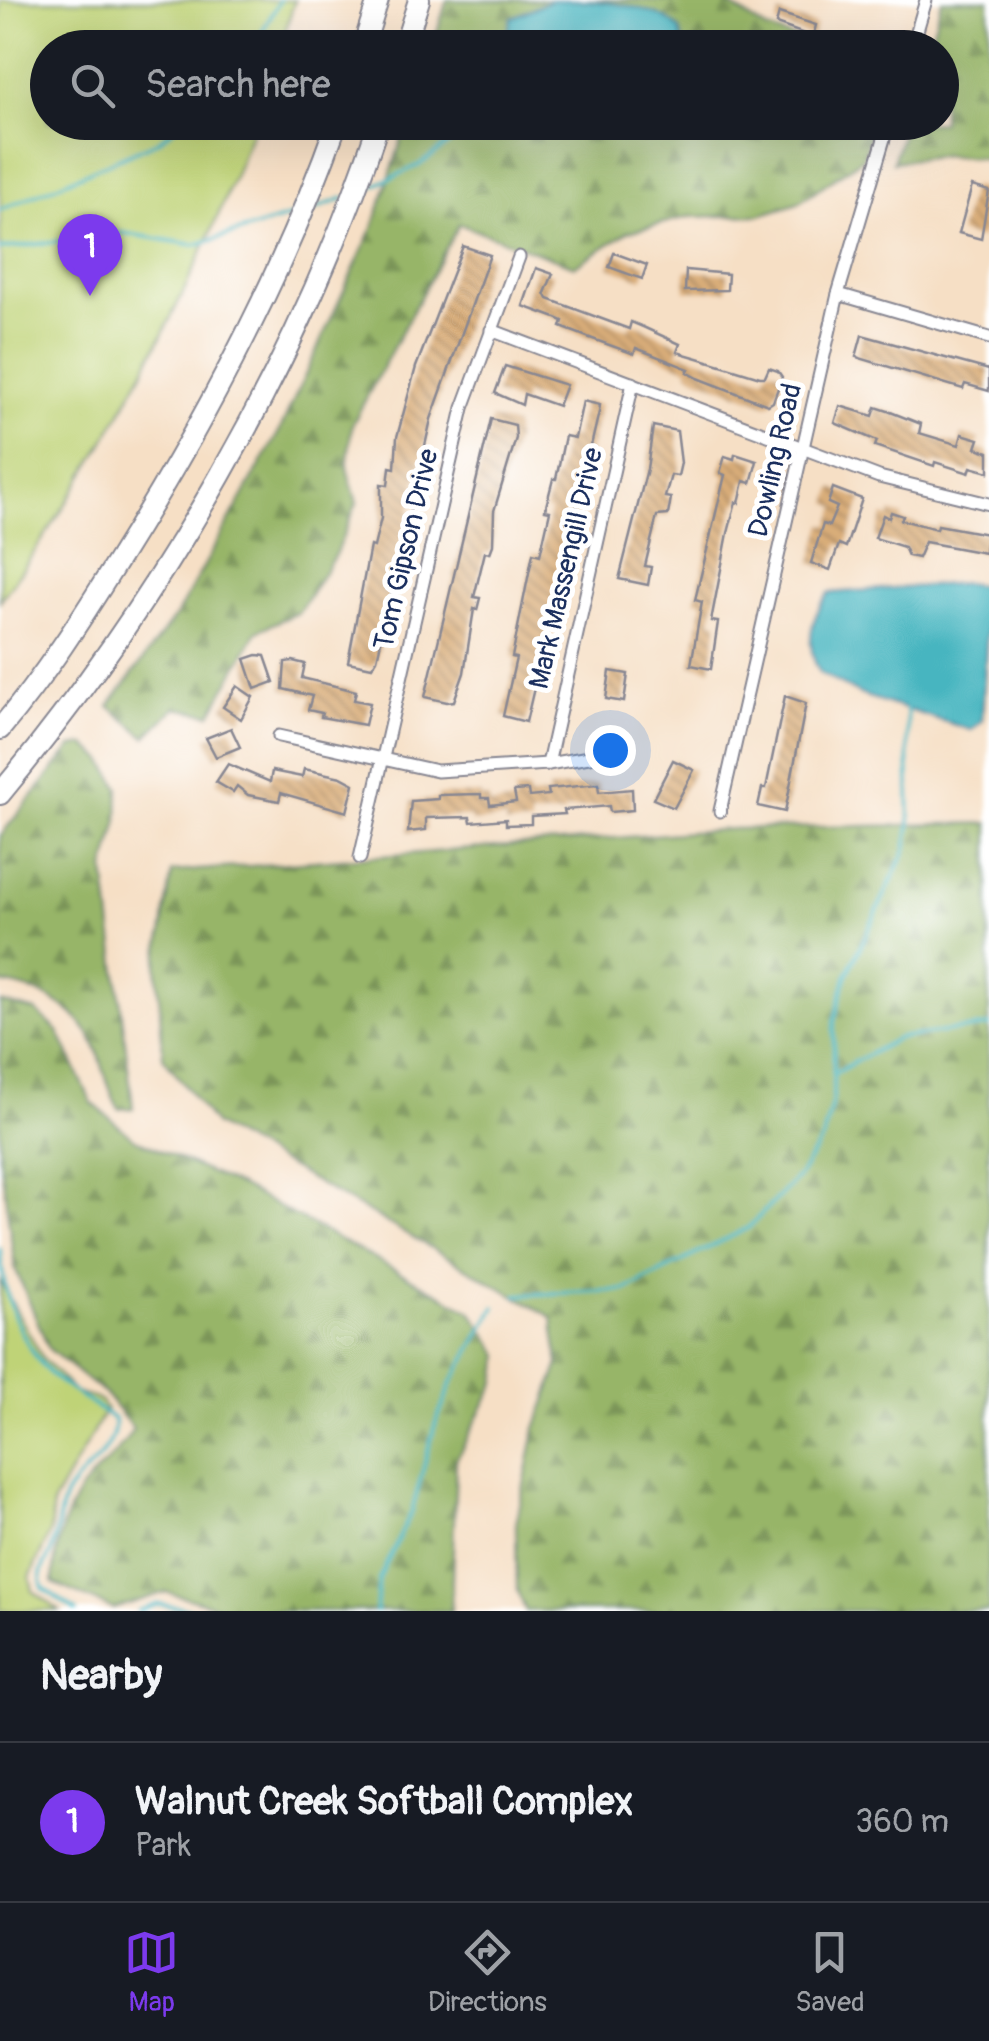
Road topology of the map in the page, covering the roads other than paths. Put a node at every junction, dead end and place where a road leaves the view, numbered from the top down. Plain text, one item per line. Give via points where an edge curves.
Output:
1 (378, 0) edge
2 (419, 0) edge
3 (926, 0) edge
4 (369, 30) edge
5 (410, 30) edge
6 (917, 30) edge
7 (328, 140) edge
8 (372, 140) edge
9 (884, 140) edge
10 (519, 257) dead end
11 (838, 294) junction
12 (491, 330) junction
13 (989, 338) edge
14 (632, 383) junction
15 (802, 446) junction
16 (989, 504) edge
17 (0, 730) edge
18 (279, 736) dead end
19 (624, 751) dead end
20 (382, 760) junction
21 (548, 764) junction
22 (0, 794) edge
23 (720, 811) dead end
24 (360, 858) dead end

1 - 4 highway
2 - 5 highway
3 - 6 street
7 - 17 highway via 266,290 183,456 82,618
8 - 22 highway via 324,263 200,509 46,738
9 - 11 street, Dowling Road
10 - 12 street, Tom Gipson Drive
11 - 13 street
11 - 15 street, Dowling Road
12 - 14 street
12 - 20 street, Tom Gipson Drive via 463,408
14 - 15 street
14 - 21 street, Mark Massengill Drive
15 - 16 street via 879,477
15 - 23 street, Dowling Road
18 - 20 street
19 - 21 street
20 - 21 street via 437,771
20 - 24 street, Tom Gipson Drive

